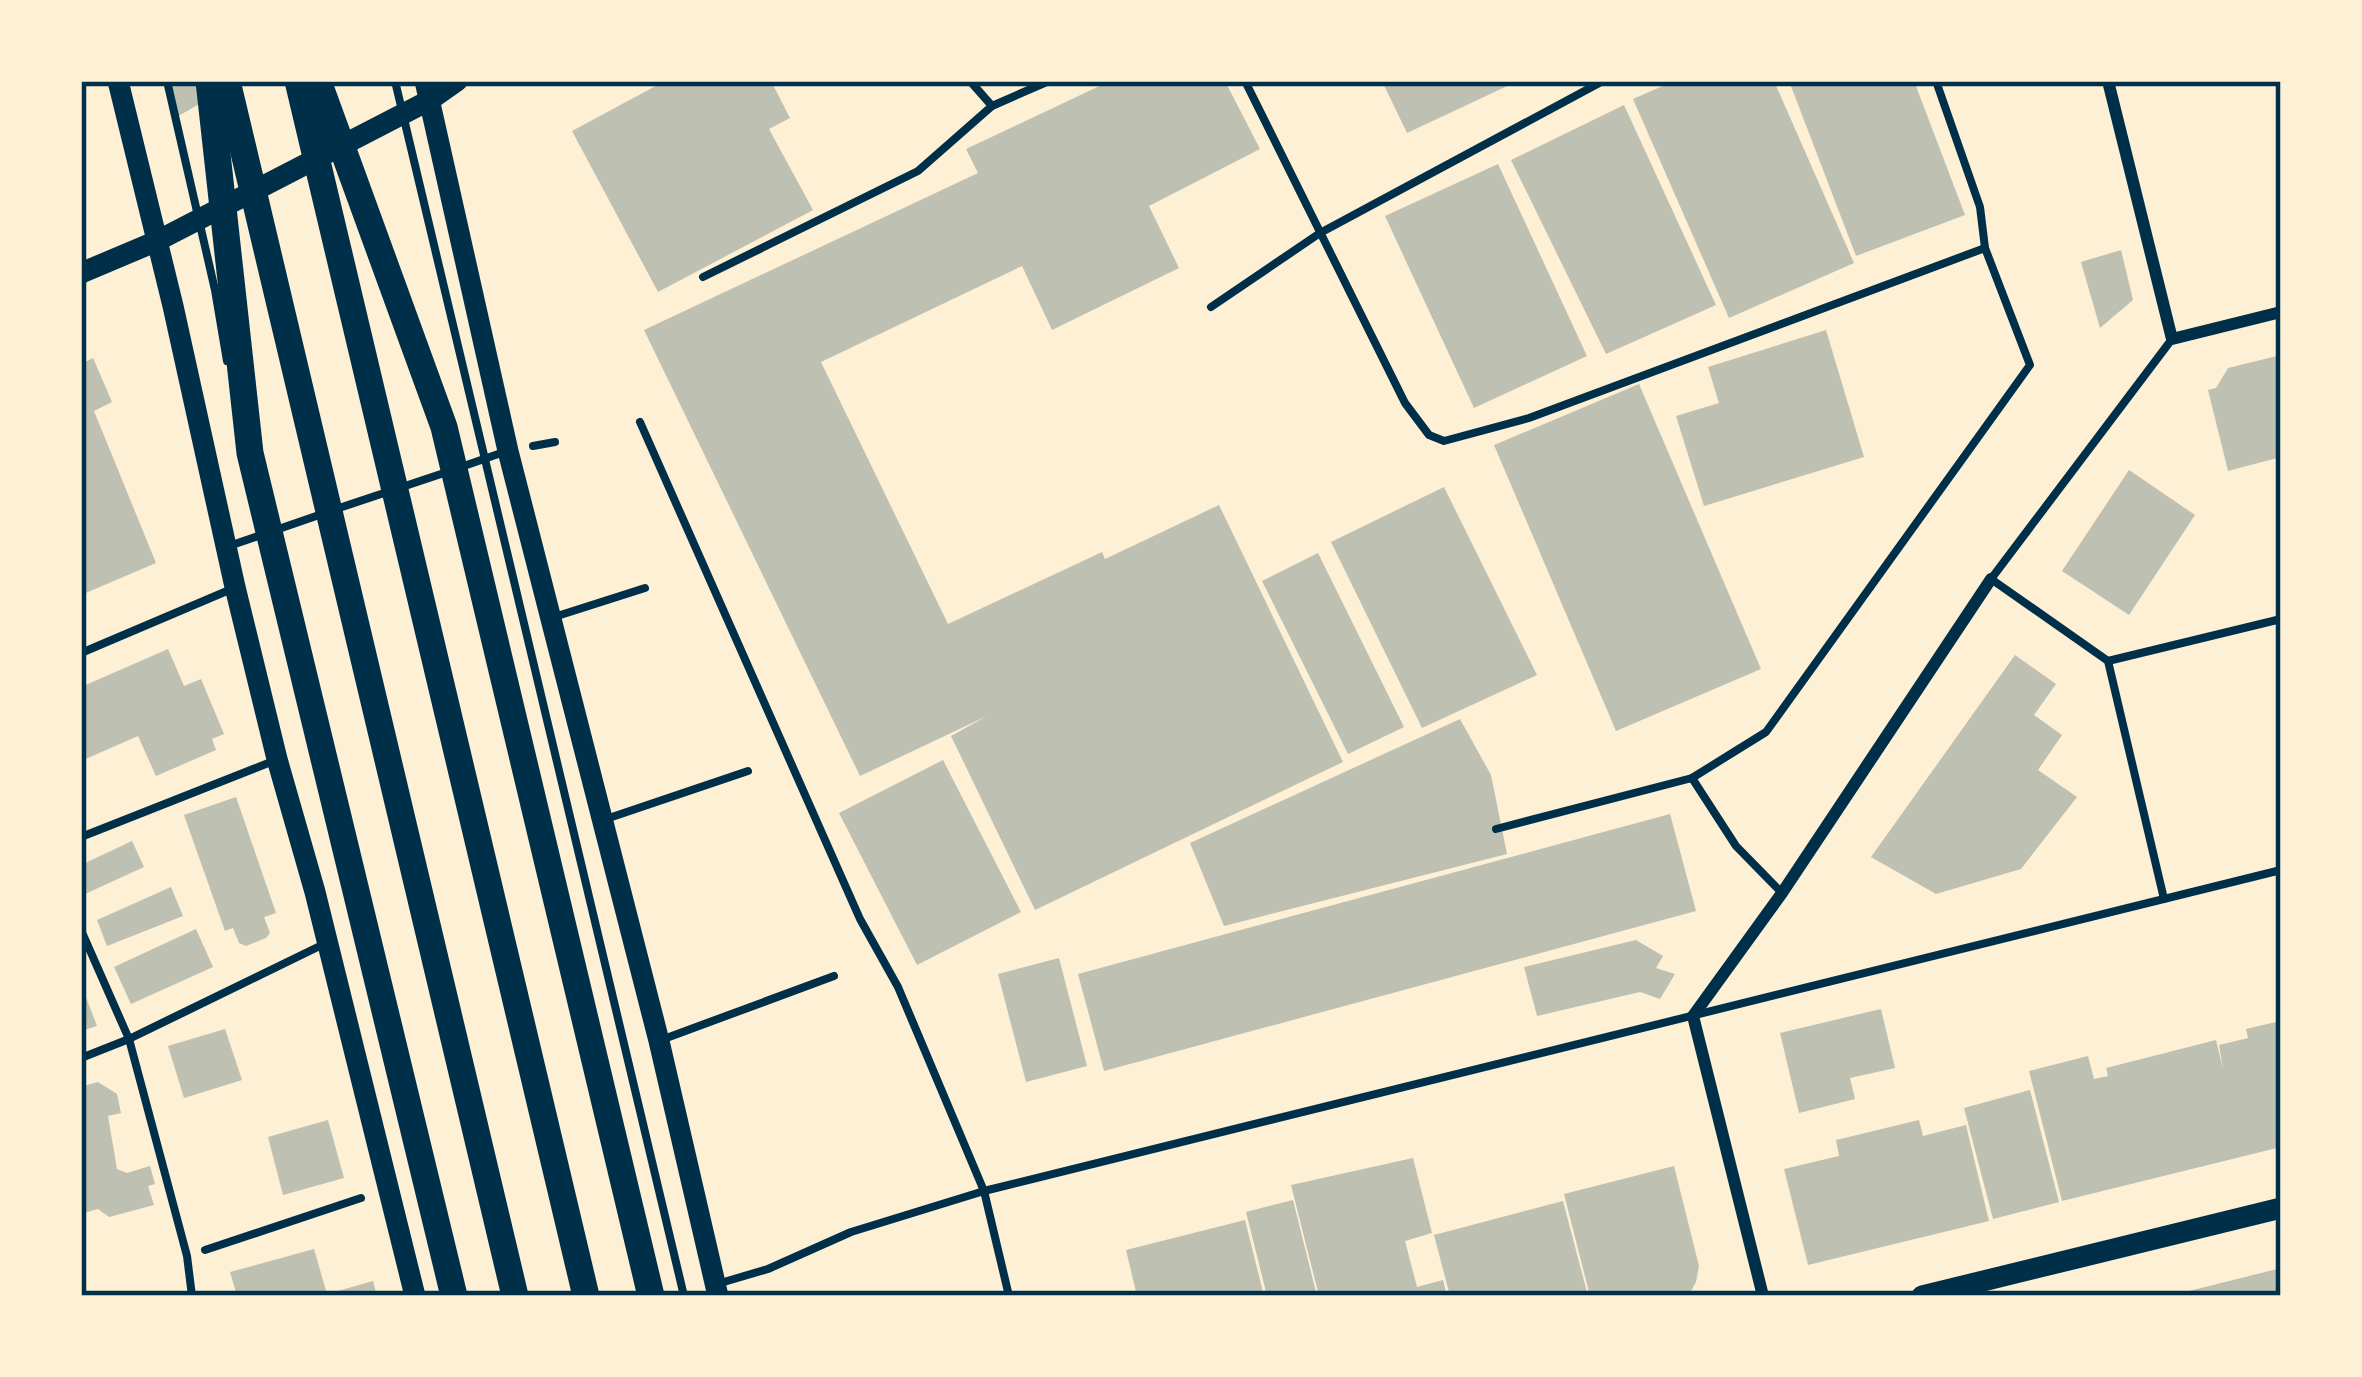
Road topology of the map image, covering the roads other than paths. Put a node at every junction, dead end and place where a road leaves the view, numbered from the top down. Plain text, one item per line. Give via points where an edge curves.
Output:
1 (118, 81) edge
2 (167, 81) edge
3 (209, 81) edge
4 (226, 81) edge
5 (298, 81) edge
6 (318, 81) edge
7 (395, 81) edge
8 (457, 81) edge
9 (970, 81) edge
10 (1049, 81) edge
11 (1244, 81) edge
12 (1603, 81) edge
13 (1936, 81) edge
14 (2108, 81) edge
15 (427, 90) edge
16 (992, 106) junction
17 (1320, 232) junction
18 (157, 241) junction
19 (1985, 248) junction
20 (81, 273) edge
21 (703, 277) dead end
22 (1211, 307) dead end
23 (2281, 312) edge
24 (2172, 339) junction
25 (229, 376) dead end
26 (233, 398) dead end
27 (640, 422) dead end
28 (508, 451) junction
29 (247, 485) dead end
30 (254, 528) dead end
31 (227, 547) junction
32 (260, 551) dead end
33 (1991, 579) junction
34 (235, 587) junction
35 (645, 588) dead end
36 (550, 619) junction
37 (2281, 619) edge
38 (81, 653) edge
39 (2108, 662) junction
40 (306, 733) dead end
41 (278, 759) junction
42 (748, 771) dead end
43 (1692, 778) junction
44 (602, 820) junction
45 (1496, 829) dead end
46 (81, 837) edge
47 (2281, 870) edge
48 (1782, 893) junction
49 (2164, 899) junction
50 (81, 929) edge
51 (326, 943) junction
52 (834, 976) dead end
53 (1693, 1016) junction
54 (129, 1040) junction
55 (659, 1041) junction
56 (81, 1058) edge
57 (984, 1191) junction
58 (2281, 1208) edge
59 (717, 1290) edge
60 (192, 1296) edge
61 (415, 1296) edge
62 (449, 1296) edge
63 (515, 1296) edge
64 (586, 1296) edge
65 (651, 1296) edge
66 (684, 1296) edge
67 (1010, 1296) edge
68 (1763, 1296) edge
69 (1922, 1296) edge

1 - 18 street
2 - 25 lane
3 - 62 highway via 250,453
4 - 63 highway
5 - 64 highway
6 - 65 highway via 444,427
7 - 66 lane
8 - 15 street
9 - 16 lane
10 - 16 lane
11 - 17 lane
12 - 17 lane
13 - 19 lane via 1980,207
14 - 24 street
15 - 18 street
15 - 28 street
16 - 21 lane via 918,171
17 - 19 lane via 1405,403 1444,441 1529,418
17 - 22 lane
18 - 20 street
18 - 31 street
19 - 43 lane via 2030,365 1766,732
23 - 24 street
24 - 33 lane
26 - 29 lane
27 - 57 lane
28 - 31 lane
28 - 36 street
30 - 32 lane
31 - 34 street
33 - 39 lane
33 - 48 street
34 - 38 lane
34 - 41 street
35 - 36 lane
36 - 44 street
37 - 39 lane
39 - 49 lane
40 - 62 lane
41 - 46 lane
41 - 51 street
42 - 44 lane
43 - 45 lane
43 - 48 lane via 1736,846
44 - 55 street
47 - 49 lane
48 - 53 street
49 - 53 lane
50 - 54 lane
51 - 54 lane
51 - 61 street
52 - 55 lane
53 - 57 lane
53 - 68 street
54 - 56 lane
54 - 60 lane
55 - 59 street
57 - 59 lane via 851,1232
57 - 67 lane
58 - 69 street

